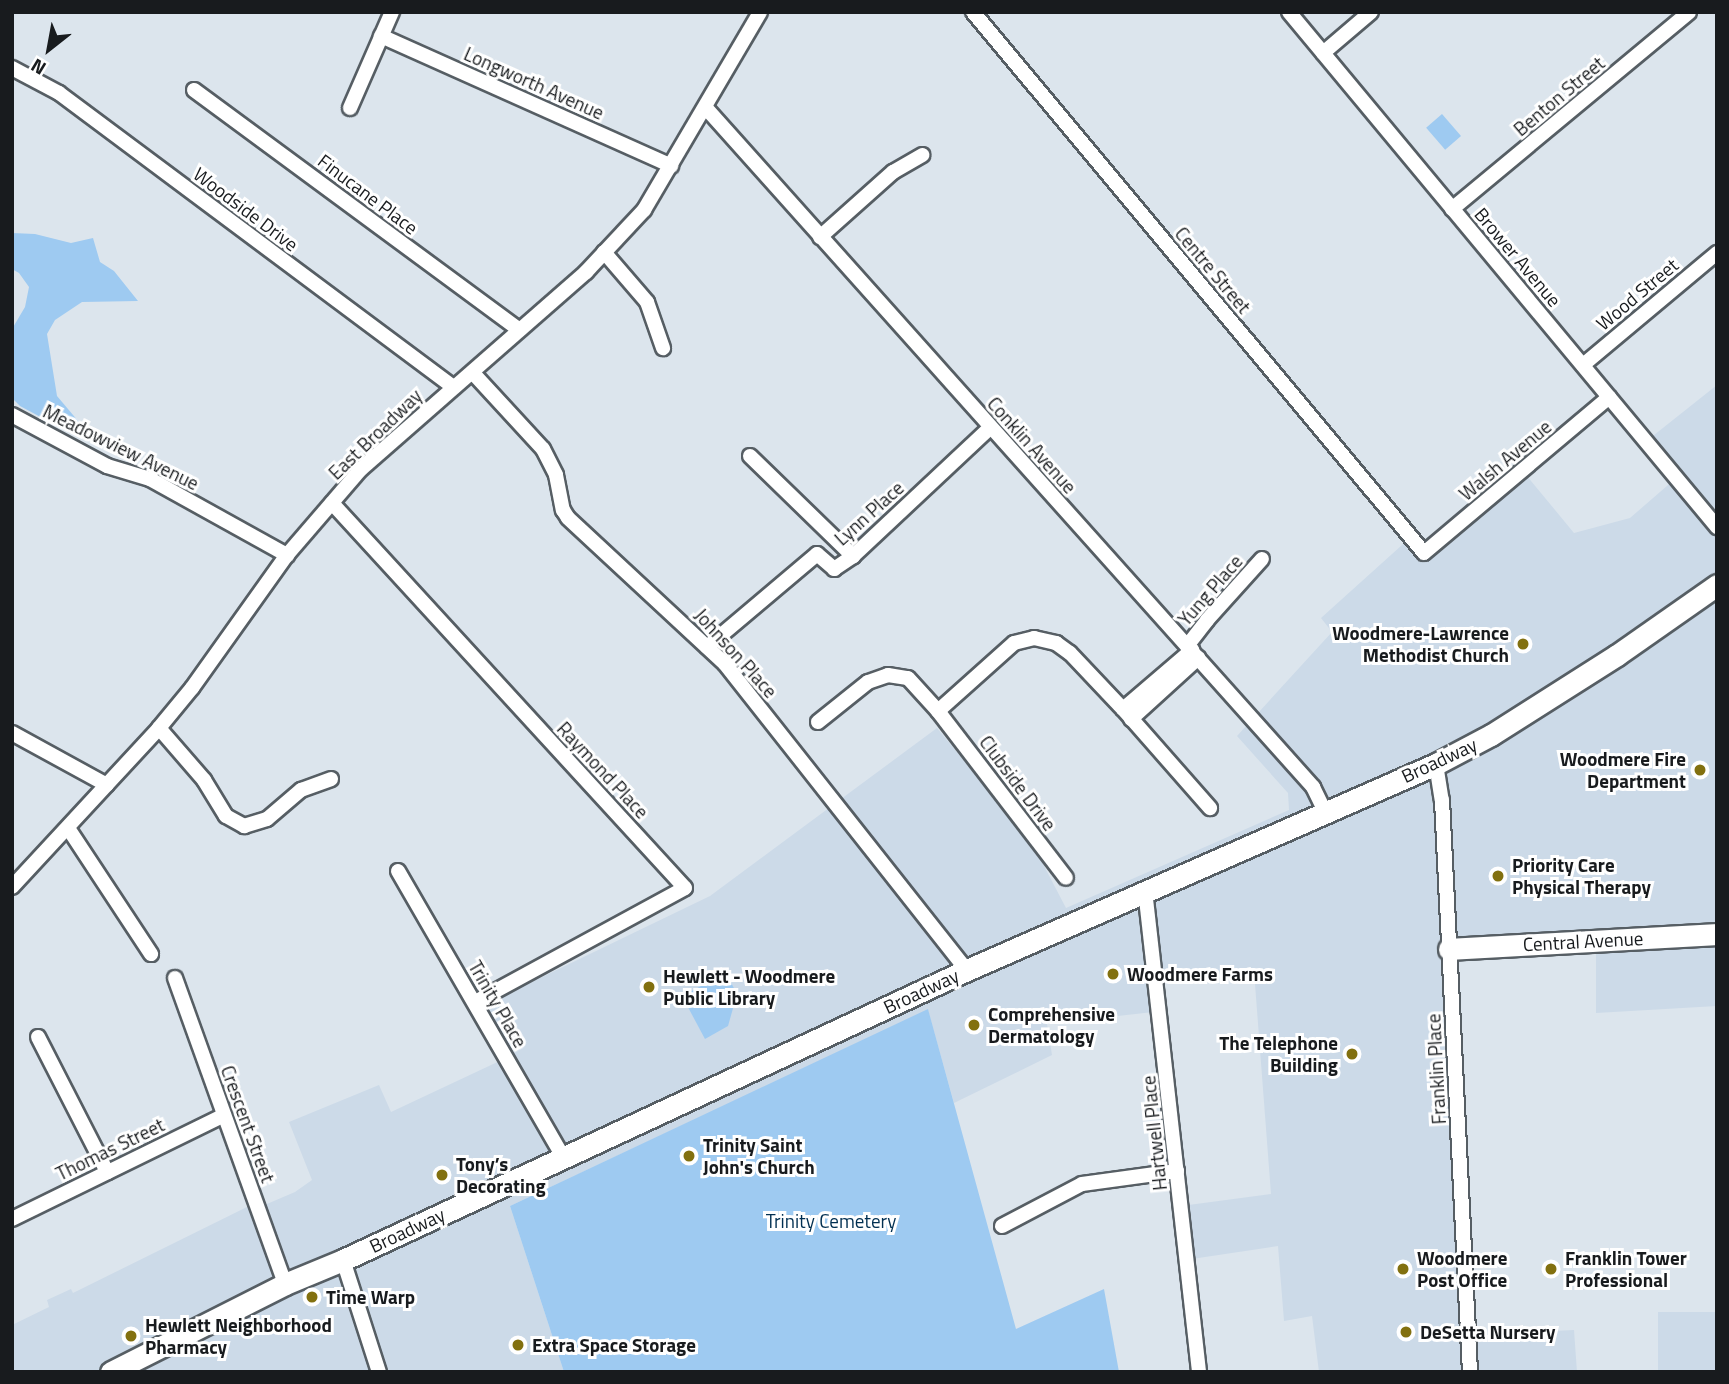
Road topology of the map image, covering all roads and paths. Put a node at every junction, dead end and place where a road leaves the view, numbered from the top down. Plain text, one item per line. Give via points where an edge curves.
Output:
1 (392, 12) edge
2 (760, 12) edge
3 (972, 12) edge
4 (1289, 12) edge
5 (1371, 12) edge
6 (1689, 12) edge
7 (381, 36) junction
8 (1323, 53) junction
9 (12, 68) edge
10 (194, 90) dead end
11 (349, 108) dead end
12 (706, 108) junction
13 (923, 155) dead end
14 (671, 166) junction
15 (1452, 209) junction
16 (820, 237) junction
17 (604, 252) junction
18 (1717, 253) edge
19 (519, 330) junction
20 (663, 348) dead end
21 (1583, 365) junction
22 (474, 373) junction
23 (453, 387) junction
24 (1609, 397) junction
25 (12, 415) edge
26 (990, 428) junction
27 (750, 456) dead end
28 (332, 503) junction
29 (1717, 527) edge
30 (1424, 553) joint
31 (287, 555) junction
32 (853, 556) junction
33 (1262, 559) dead end
34 (1717, 585) edge
35 (707, 647) junction
36 (1193, 651) junction
37 (939, 711) junction
38 (1127, 714) junction
39 (818, 722) dead end
40 (159, 728) junction
41 (12, 733) edge
42 (1436, 764) junction
43 (331, 779) dead end
44 (107, 785) junction
45 (1210, 808) dead end
46 (1324, 810) junction
47 (68, 828) junction
48 (398, 871) dead end
49 (1066, 878) dead end
50 (12, 887) edge
51 (1145, 890) junction
52 (1717, 934) edge
53 (1449, 949) junction
54 (150, 954) dead end
55 (967, 970) junction
56 (175, 978) dead end
57 (475, 1002) junction
58 (38, 1037) dead end
59 (224, 1115) junction
60 (563, 1157) junction
61 (1177, 1171) junction
62 (107, 1172) junction
63 (12, 1219) edge
64 (1002, 1226) dead end
65 (342, 1260) junction
66 (285, 1284) junction
67 (111, 1372) edge
68 (379, 1372) edge
69 (1199, 1372) edge
70 (1470, 1372) edge

1 - 7 street
2 - 12 street, East Broadway
3 - 30 street, Centre Street
4 - 8 street, Brower Avenue
5 - 8 street
6 - 15 street, Benton Street
7 - 11 street
7 - 14 street, Longworth Avenue
8 - 15 street, Brower Avenue
9 - 23 street, Woodside Drive via 59,93
10 - 19 street, Finucane Place
12 - 14 street, East Broadway
12 - 16 street, Conklin Avenue
13 - 16 street via 893,172
14 - 17 street, East Broadway via 644,210
15 - 21 street, Brower Avenue
16 - 26 street, Conklin Avenue
17 - 19 street, East Broadway
17 - 20 street via 647,302
18 - 21 street, Wood Street
19 - 22 street, East Broadway
21 - 24 street, Brower Avenue
22 - 23 street, East Broadway
22 - 35 street, Johnson Place via 543,449 568,518
23 - 28 street, East Broadway via 361,469
24 - 29 street, Brower Avenue
24 - 30 street, Walsh Avenue
25 - 31 street, Meadowview Avenue via 107,466 150,479
26 - 32 street, Lynn Place
26 - 36 street, Conklin Avenue
27 - 32 street
28 - 31 street, East Broadway
28 - 57 street, Raymond Place via 685,888
31 - 40 street, East Broadway
32 - 35 street, Lynn Place via 834,569 817,554
33 - 36 street, Yung Place via 1207,620
34 - 42 main road, Broadway via 1526,713
35 - 55 street, Johnson Place via 745,687
36 - 38 street
36 - 46 street, Conklin Avenue via 1313,787
37 - 38 street via 1002,651 1034,638 1070,653
37 - 39 street, Clubside Drive via 908,678 888,675 868,682
37 - 49 street, Clubside Drive
38 - 45 street
40 - 43 street via 204,780 226,816 244,826 267,819 301,790
40 - 44 street, East Broadway
41 - 44 street
42 - 46 main road, Broadway
42 - 53 street, Franklin Place
44 - 47 street, East Broadway
46 - 51 main road, Broadway
47 - 50 street, East Broadway
47 - 54 street
48 - 57 street, Trinity Place
51 - 55 main road, Broadway
51 - 61 street, Hartwell Place
52 - 53 main road, Central Avenue
53 - 70 street, Franklin Place
55 - 60 main road, Broadway
56 - 59 street, Crescent Street
57 - 60 street, Trinity Place
58 - 62 street
59 - 62 street, Thomas Street
59 - 66 street, Crescent Street
60 - 65 main road, Broadway
61 - 64 street via 1082,1184
61 - 69 street, Hartwell Place
62 - 63 street, Thomas Street
65 - 66 main road, Broadway
65 - 68 street
66 - 67 main road, Broadway

